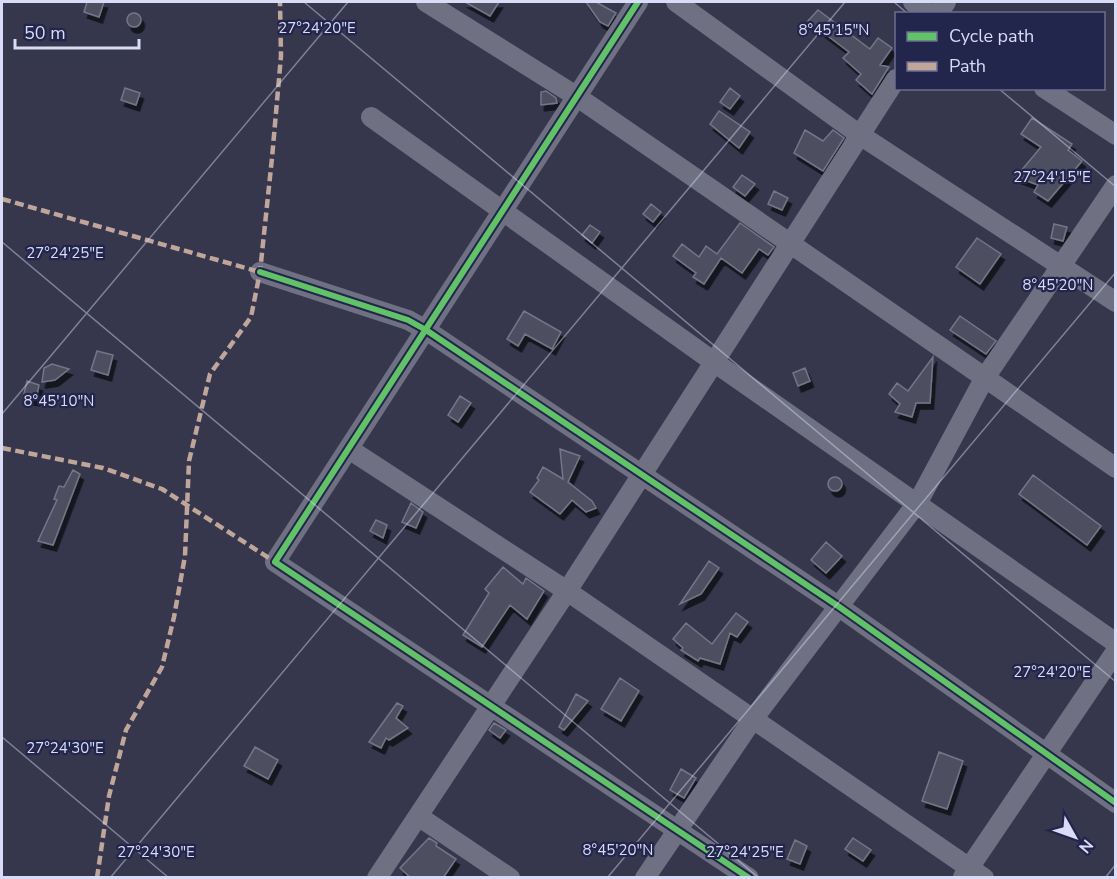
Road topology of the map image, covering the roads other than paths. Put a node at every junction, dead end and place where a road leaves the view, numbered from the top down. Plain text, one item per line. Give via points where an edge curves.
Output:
1 (426, 2) edge
2 (638, 2) edge
3 (676, 2) edge
4 (913, 2) edge
5 (927, 12) edge
6 (895, 82) edge
7 (1047, 90) edge
8 (576, 96) junction
9 (371, 117) dead end
10 (860, 135) junction
11 (1116, 135) edge
12 (1116, 185) edge
13 (503, 210) junction
14 (789, 245) junction
15 (1061, 266) junction
16 (260, 272) dead end
17 (1116, 302) edge
18 (426, 330) junction
19 (714, 362) junction
20 (984, 379) junction
21 (349, 449) junction
22 (1116, 468) edge
23 (642, 473) junction
24 (918, 502) junction
25 (567, 591) junction
26 (838, 606) junction
27 (1116, 643) edge
28 (1116, 651) edge
29 (491, 705) junction
30 (753, 719) junction
31 (1045, 755) junction
32 (1116, 803) edge
33 (418, 816) junction
34 (678, 829) junction
35 (972, 874) edge
36 (377, 878) edge
37 (510, 878) edge
38 (645, 878) edge
39 (749, 878) edge

1 - 8 street
2 - 8 street
3 - 10 street
4 - 5 street
6 - 10 street
7 - 11 street
8 - 13 street
8 - 14 street
9 - 13 street
10 - 14 street
10 - 15 street
12 - 15 street
13 - 18 street
13 - 19 street
14 - 19 street
14 - 20 street
15 - 17 street
15 - 20 street
16 - 18 street via 408,320
18 - 21 street
18 - 23 street
19 - 23 street
19 - 24 street
20 - 22 street
20 - 24 street
21 - 25 street
21 - 29 street via 275,562
23 - 25 street
23 - 26 street
24 - 26 street
24 - 27 street
25 - 29 street
25 - 30 street
26 - 30 street
26 - 31 street
28 - 31 street
29 - 33 street
29 - 34 street
30 - 34 street
30 - 35 street
31 - 32 street
31 - 35 street
33 - 36 street
33 - 37 street
34 - 38 street
34 - 39 street

